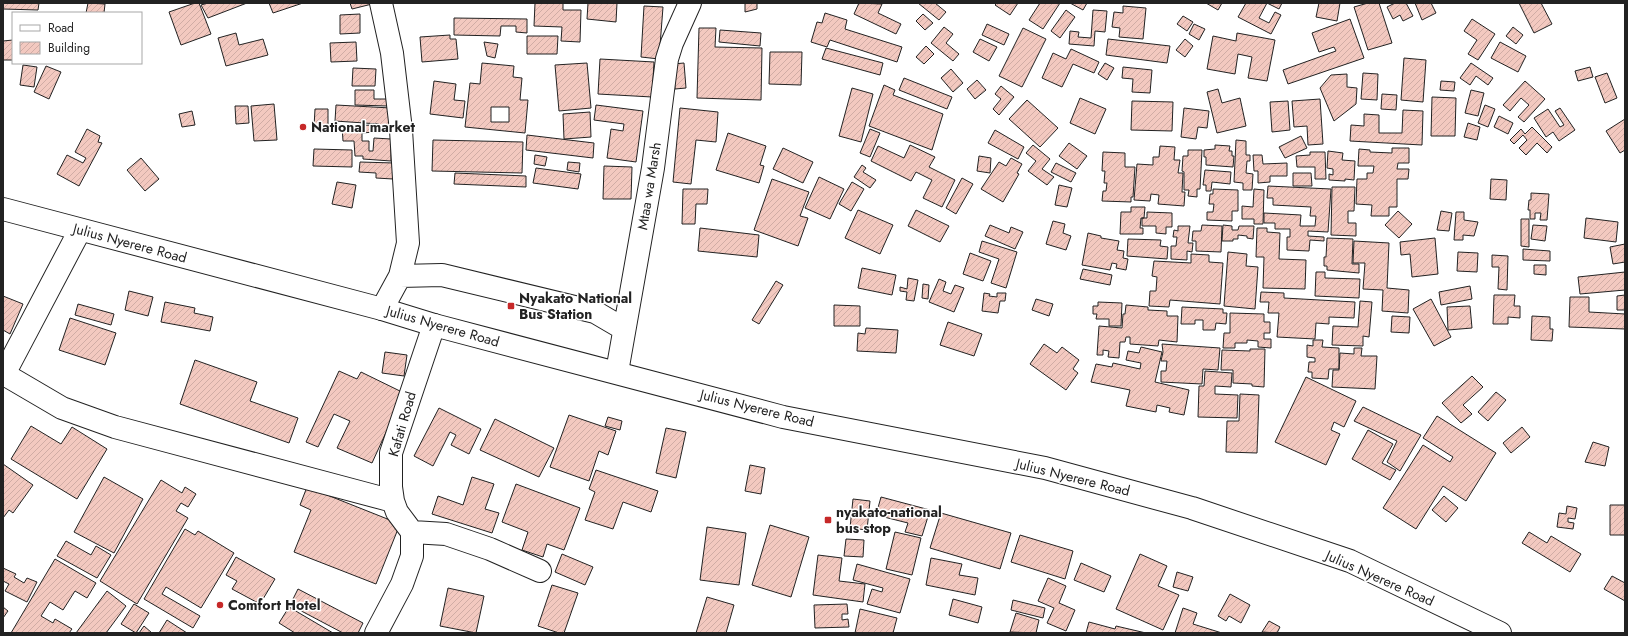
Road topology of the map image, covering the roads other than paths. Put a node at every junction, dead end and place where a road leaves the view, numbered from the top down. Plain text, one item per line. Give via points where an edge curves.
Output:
1 (381, 3) edge
2 (690, 3) edge
3 (3, 209) edge
4 (80, 230) junction
5 (400, 276) junction
6 (382, 309) junction
7 (434, 325) junction
8 (624, 329) junction
9 (617, 372) junction
10 (4, 375) edge
11 (393, 501) junction
12 (412, 532) junction
13 (540, 571) dead end
14 (376, 633) edge
15 (1500, 633) edge

1 - 5 main road via 392,53 401,130 408,243
2 - 8 main road, Mtaa wa Marsh via 667,59 653,168
3 - 4 main road, Julius Nyerere Road
4 - 6 main road, Julius Nyerere Road
4 - 10 main road
5 - 6 main road
5 - 8 main road via 442,275 596,312
6 - 7 main road, Julius Nyerere Road
7 - 9 main road, Julius Nyerere Road
7 - 11 main road, Kafati Road via 391,453
8 - 9 main road, Mtaa wa Marsh
9 - 15 main road, Julius Nyerere Road via 783,417 1046,468 1192,508 1350,561
10 - 11 main road via 62,408 114,427
11 - 12 main road, Kafati Road via 397,512
12 - 13 main road via 446,534 490,549
12 - 14 main road via 412,556 402,584

